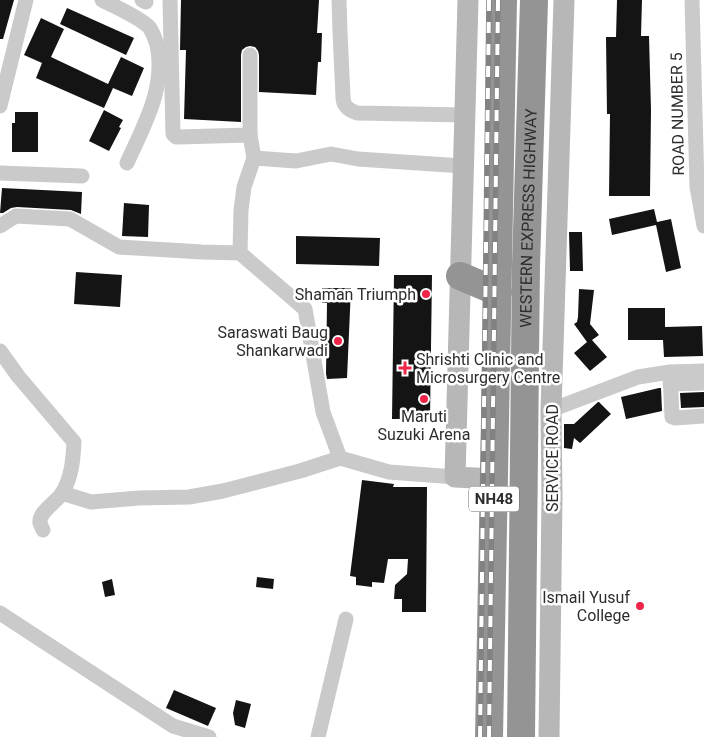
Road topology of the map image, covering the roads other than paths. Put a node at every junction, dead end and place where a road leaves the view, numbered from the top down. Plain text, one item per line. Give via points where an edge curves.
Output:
1 (26, 0) edge
2 (103, 0) edge
3 (170, 0) edge
4 (340, 0) edge
5 (468, 0) edge
6 (503, 0) edge
7 (534, 0) edge
8 (564, 0) edge
9 (692, 0) edge
10 (7, 49) edge
11 (250, 55) dead end
12 (699, 72) edge
13 (0, 106) edge
14 (465, 115) junction
15 (250, 135) junction
16 (254, 158) junction
17 (127, 163) dead end
18 (463, 166) junction
19 (0, 172) edge
20 (82, 176) dead end
21 (0, 226) edge
22 (704, 226) edge
23 (240, 253) junction
24 (460, 276) junction
25 (498, 292) junction
26 (0, 352) edge
27 (704, 371) edge
28 (670, 378) junction
29 (704, 383) edge
30 (551, 410) junction
31 (704, 416) edge
32 (340, 458) junction
33 (455, 477) junction
34 (494, 479) junction
35 (62, 493) junction
36 (43, 530) dead end
37 (0, 613) edge
38 (346, 619) dead end
39 (171, 731) edge
40 (209, 737) edge
41 (318, 737) edge
42 (489, 737) edge
43 (521, 737) edge
44 (549, 737) edge

1 - 10 street
2 - 17 street via 151,29 158,51 157,90
3 - 15 street via 173,134 178,137
4 - 14 street via 343,102 350,111
5 - 14 street
6 - 25 highway, WESTERN EXPRESS HIGHWAY / NH48
7 - 43 highway, WESTERN EXPRESS HIGHWAY / NH48 via 526,266
8 - 30 street, SERVICE ROAD
9 - 12 street, ROAD NUMBER 5
10 - 13 street
11 - 15 street
12 - 22 street, ROAD NUMBER 5 via 696,187
14 - 18 street
15 - 16 street
16 - 18 street via 296,161 331,154 358,159
16 - 23 street via 244,187
18 - 24 street
19 - 20 street
21 - 23 street via 16,216 70,219 118,247
23 - 32 street via 305,309 323,412
24 - 25 highway
24 - 33 street
25 - 34 highway, WESTERN EXPRESS HIGHWAY / NH48
26 - 35 street via 74,442 73,468
27 - 28 street
28 - 29 street
28 - 30 street via 638,377
28 - 31 street via 672,417
30 - 44 street, SERVICE ROAD
32 - 33 street via 388,472
32 - 35 street via 223,491 189,497 91,502
33 - 34 street
34 - 42 highway, WESTERN EXPRESS HIGHWAY / NH48
35 - 36 street via 40,517
37 - 39 street
38 - 41 street
39 - 40 street

